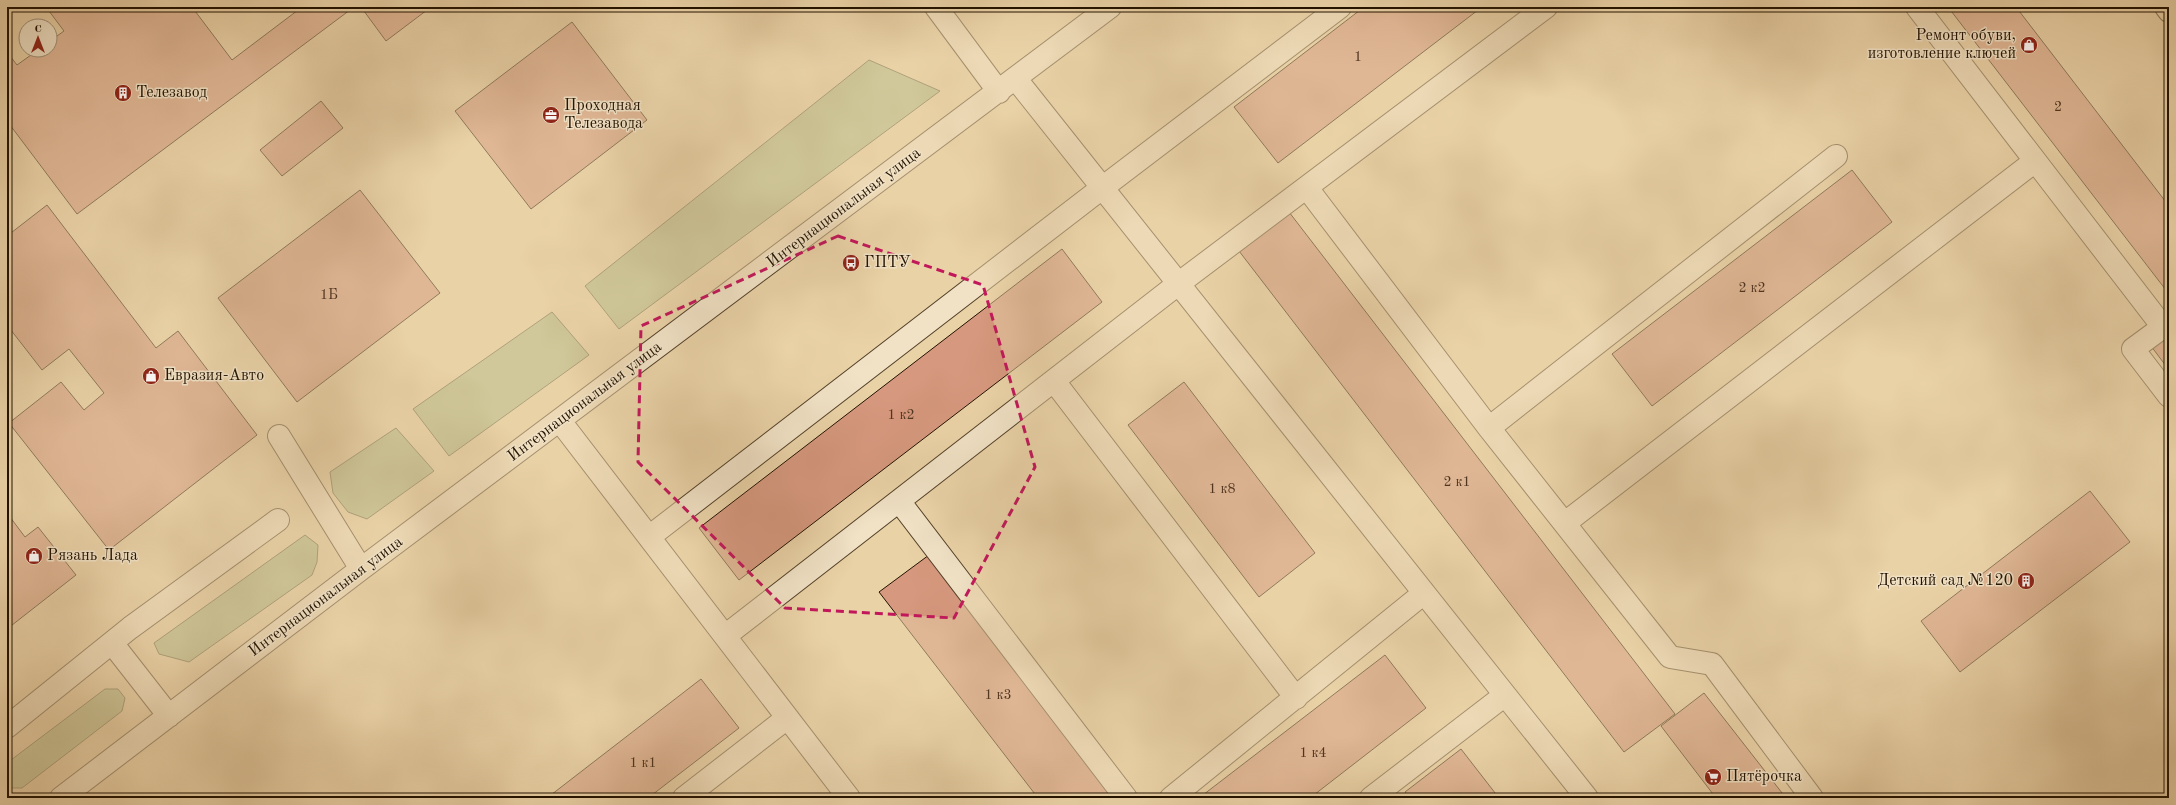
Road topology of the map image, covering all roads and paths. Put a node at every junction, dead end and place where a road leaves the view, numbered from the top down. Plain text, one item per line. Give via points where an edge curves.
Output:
1 (936, 7) edge
2 (1110, 7) edge
3 (1340, 7) edge
4 (1546, 7) edge
5 (1917, 7) edge
6 (2166, 7) edge
7 (2169, 11) edge
8 (1016, 79) junction
9 (999, 92) junction
10 (1836, 156) dead end
11 (2035, 161) junction
12 (1102, 188) junction
13 (1307, 188) junction
14 (1178, 284) junction
15 (1054, 381) junction
16 (2169, 396) edge
17 (560, 421) junction
18 (1489, 428) junction
19 (279, 436) dead end
20 (899, 501) junction
21 (278, 520) dead end
22 (1565, 523) junction
23 (649, 537) junction
24 (361, 569) junction
25 (1424, 593) junction
26 (725, 636) junction
27 (112, 643) junction
28 (1506, 695) junction
29 (1296, 698) junction
30 (169, 716) junction
31 (787, 718) junction
32 (7, 727) edge
33 (61, 798) edge
34 (684, 798) edge
35 (849, 798) edge
36 (1126, 798) edge
37 (1171, 798) edge
38 (1372, 798) edge
39 (1587, 798) edge
40 (1812, 798) edge

1 - 9 street
2 - 8 street, Интернациональная улица
3 - 12 street
4 - 13 street
5 - 11 street
6 - 7 main road
8 - 9 street, Интернациональная улица
8 - 12 street
9 - 17 street, Интернациональная улица
10 - 18 street
11 - 16 street via 2163,327 2133,350
11 - 22 street
12 - 14 street
12 - 23 street
13 - 14 street
13 - 18 street
14 - 15 street
14 - 25 street
15 - 20 street
15 - 29 street
17 - 23 street
17 - 24 street, Интернациональная улица
18 - 22 street
19 - 24 street
20 - 26 street
20 - 36 street
21 - 27 street
22 - 40 street via 1670,657 1712,664
23 - 26 street
24 - 30 street, Интернациональная улица
25 - 28 street
25 - 29 street
26 - 31 street
27 - 30 street
27 - 32 street
28 - 38 street
28 - 39 street
29 - 37 street
30 - 33 street, Интернациональная улица
31 - 34 street
31 - 35 street

